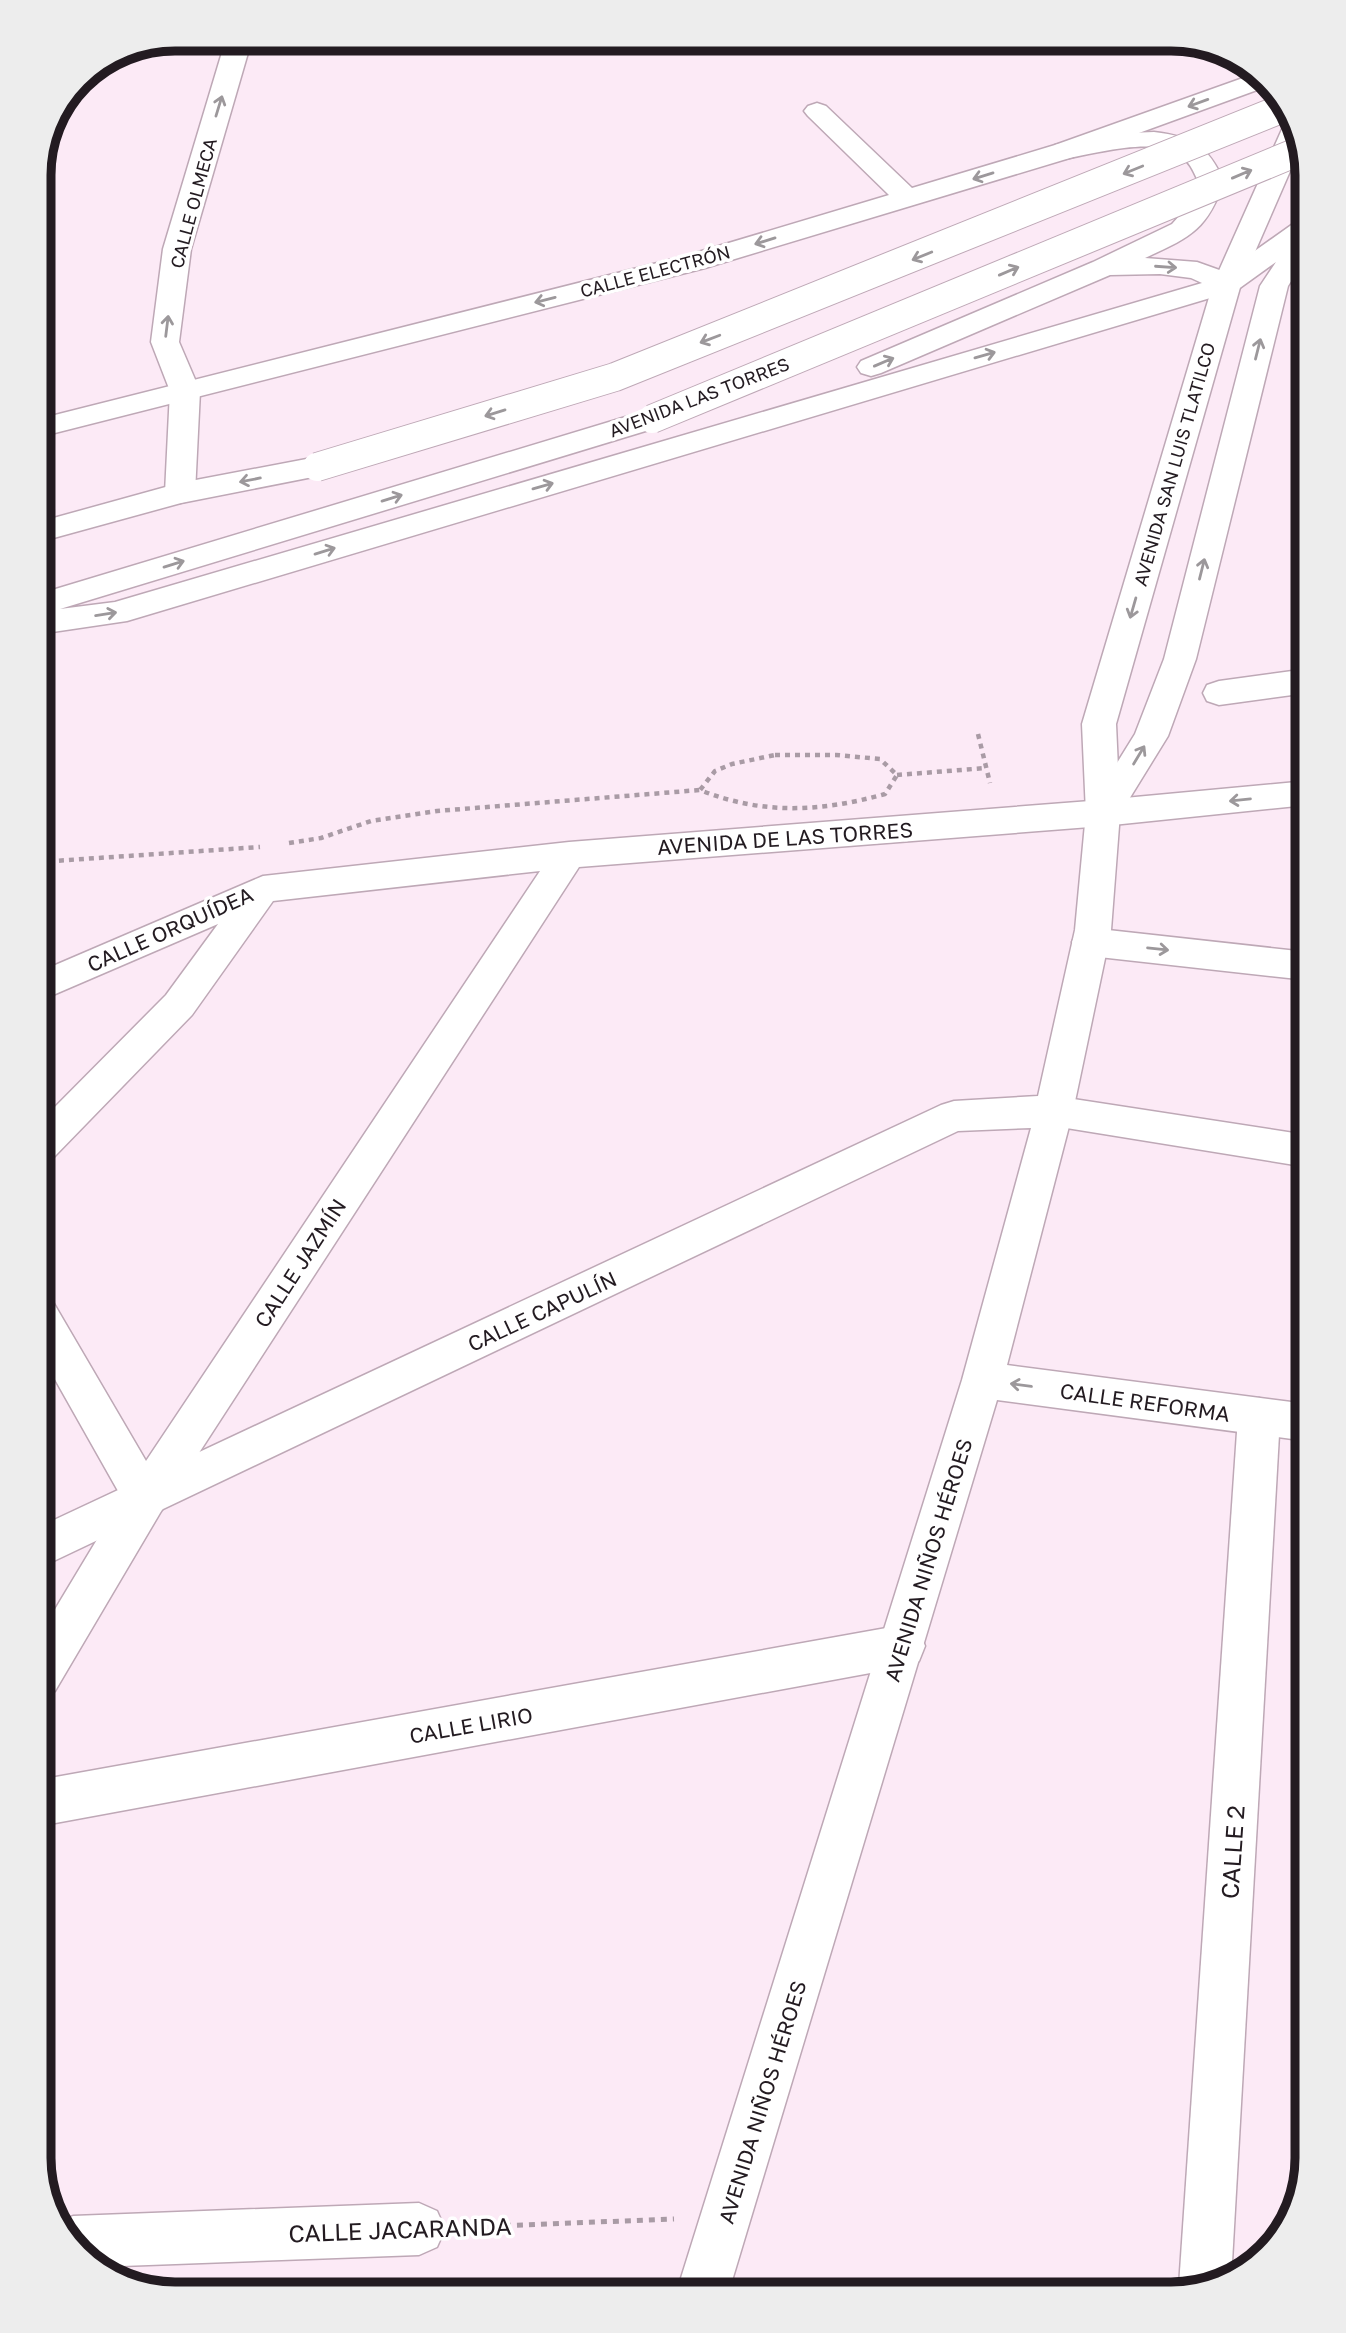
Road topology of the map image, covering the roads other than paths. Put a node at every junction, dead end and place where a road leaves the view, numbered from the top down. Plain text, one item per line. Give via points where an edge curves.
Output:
1 (236, 51) edge
2 (1253, 82) edge
3 (817, 111) dead end
4 (1277, 111) edge
5 (1290, 140) edge
6 (1064, 151) junction
7 (1293, 154) edge
8 (907, 198) junction
9 (1295, 236) edge
10 (1295, 254) edge
11 (1103, 268) junction
12 (1227, 284) junction
13 (185, 391) junction
14 (51, 425) edge
15 (708, 437) junction
16 (180, 493) junction
17 (51, 529) edge
18 (51, 600) edge
19 (51, 621) edge
20 (1295, 683) edge
21 (1219, 693) dead end
22 (1295, 794) edge
23 (1103, 813) junction
24 (569, 855) junction
25 (263, 888) junction
26 (1090, 942) junction
27 (1295, 965) edge
28 (51, 982) edge
29 (1054, 1111) junction
30 (51, 1134) edge
31 (1295, 1149) edge
32 (51, 1335) edge
33 (983, 1380) junction
34 (1259, 1417) junction
35 (1295, 1422) edge
36 (145, 1499) junction
37 (51, 1542) edge
38 (903, 1646) junction
39 (51, 1654) edge
40 (51, 1801) edge
41 (419, 2229) road end
42 (84, 2242) edge
43 (1206, 2277) edge
44 (706, 2282) edge

13 -> 1 main road, CALLE OLMECA via 165,342 177,248
2 -> 6 main road, CALLE ELECTRÓN
3 - 8 main road
4 -> 16 main road, bridge via 615,377 317,467
5 - 12 main road, AVENIDA SAN LUIS TLATILCO
6 -> 8 main road, CALLE ELECTRÓN
6 - 11 main road via 1147,139 1178,142 1197,155 1211,181 1202,207 1182,230
18 -> 7 main road, AVENIDA LAS TORRES, bridge via 652,419
8 -> 13 main road, CALLE ELECTRÓN via 695,262
9 - 12 main road
23 -> 10 main road via 1150,736 1180,659 1274,286
11 -> 12 main road via 1197,270
15 -> 11 main road
15 -> 12 main road
12 -> 23 main road, AVENIDA SAN LUIS TLATILCO via 1099,724
13 - 14 main road, CALLE ELECTRÓN
13 - 16 main road, CALLE OLMECA
19 -> 15 main road via 116,613
16 - 17 main road
20 - 21 main road
22 -> 23 main road, AVENIDA DE LAS TORRES
23 - 24 main road, AVENIDA DE LAS TORRES
23 - 26 main road, AVENIDA NIÑOS HÉROES
24 - 25 main road, AVENIDA DE LAS TORRES
24 - 36 main road, CALLE JAZMÍN
25 - 28 main road, CALLE ORQUÍDEA
25 - 30 main road via 179,1004
26 -> 27 main road
26 - 29 main road, AVENIDA NIÑOS HÉROES
29 - 31 main road, CALLE CAPULÍN
29 - 33 main road, AVENIDA NIÑOS HÉROES
29 - 36 main road, CALLE CAPULÍN via 954,1116
32 - 36 main road
34 -> 33 main road, CALLE REFORMA
33 - 38 main road, AVENIDA NIÑOS HÉROES
34 - 35 main road, CALLE REFORMA
34 - 43 main road, CALLE 2
36 - 37 main road, CALLE CAPULÍN
36 - 39 main road, CALLE JAZMÍN
38 - 40 main road, CALLE LIRIO
38 - 44 main road, AVENIDA NIÑOS HÉROES
41 - 42 main road, CALLE JACARANDA

